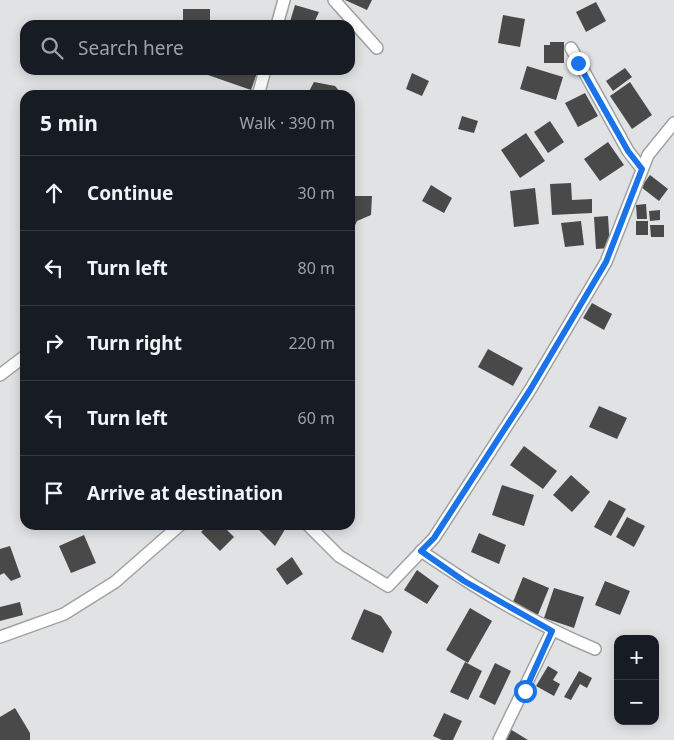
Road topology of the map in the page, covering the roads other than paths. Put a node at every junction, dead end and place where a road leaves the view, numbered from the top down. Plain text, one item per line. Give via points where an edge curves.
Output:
1 (284, 0) edge
2 (334, 0) edge
3 (278, 20) edge
4 (352, 20) edge
5 (355, 23) edge
6 (377, 48) dead end
7 (571, 48) dead end
8 (264, 75) edge
9 (260, 90) edge
10 (674, 123) edge
11 (642, 169) junction
12 (20, 360) edge
13 (0, 375) edge
14 (174, 530) edge
15 (313, 530) edge
16 (421, 551) junction
17 (552, 631) junction
18 (0, 637) edge
19 (595, 649) dead end
20 (499, 740) edge

1 - 3 street
2 - 4 street
5 - 6 street
7 - 11 street via 628,151
8 - 9 street
10 - 11 street via 648,155
11 - 16 street via 606,262 530,390 434,538
12 - 13 street
14 - 18 street via 115,582 64,614
15 - 16 street via 339,556 388,586
16 - 17 street via 464,581
17 - 19 street
17 - 20 street

